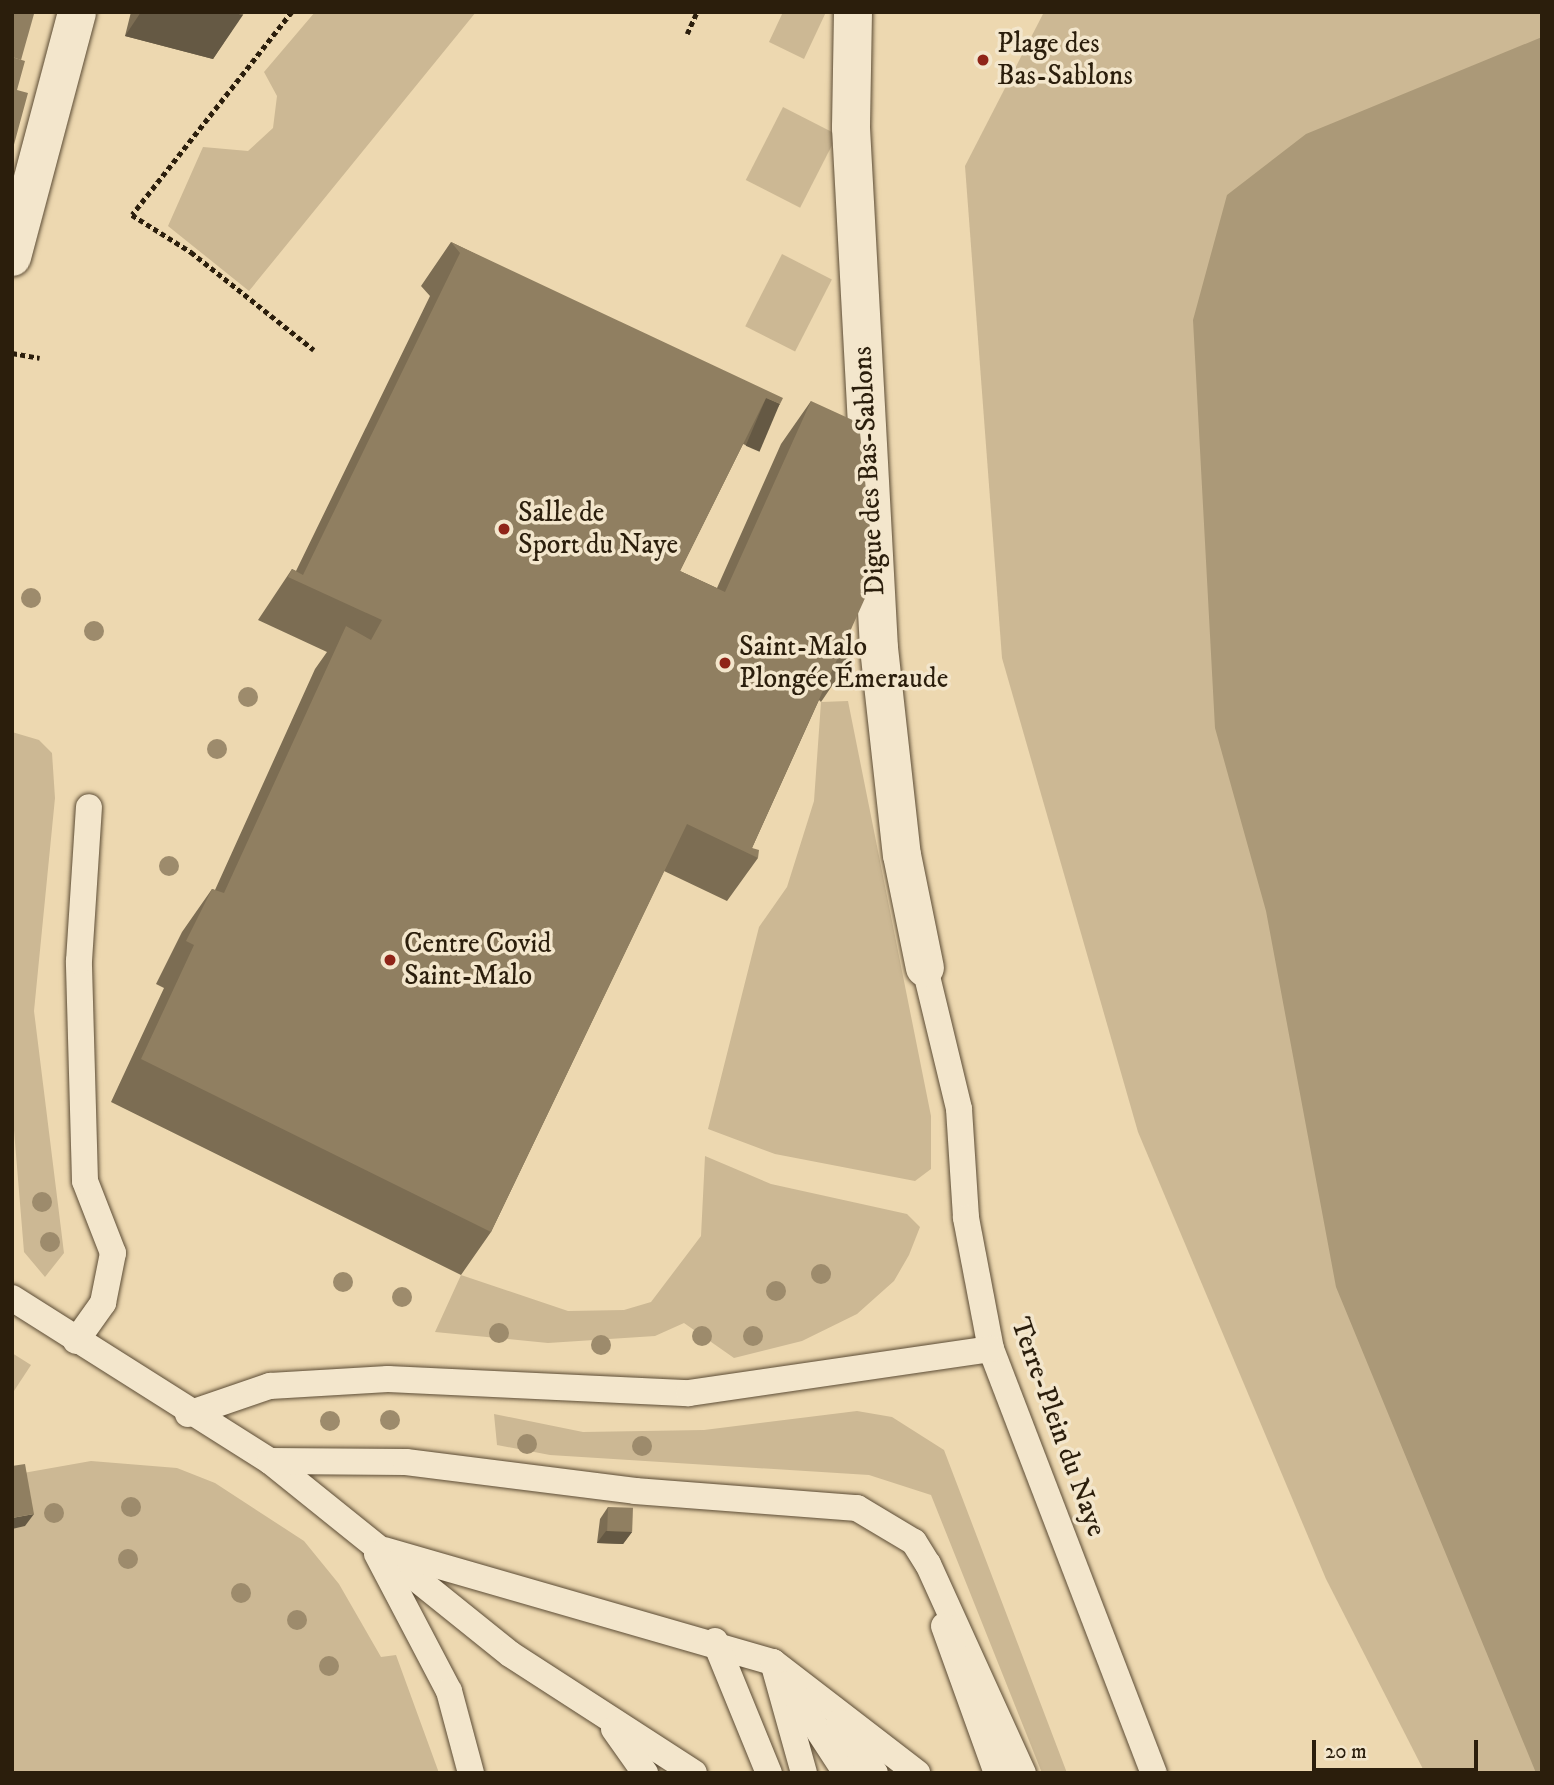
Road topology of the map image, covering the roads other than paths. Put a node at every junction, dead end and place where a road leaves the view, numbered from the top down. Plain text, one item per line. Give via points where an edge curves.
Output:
1 (77, 12) edge
2 (853, 12) edge
3 (12, 257) edge
4 (89, 807) dead end
5 (925, 968) joint
6 (12, 1298) edge
7 (76, 1341) junction
8 (991, 1349) junction
9 (188, 1414) junction
10 (270, 1461) junction
11 (914, 1542) junction
12 (373, 1547) junction
13 (715, 1641) junction
14 (773, 1662) junction
15 (822, 1697) junction
16 (600, 1711) junction
17 (641, 1738) junction
18 (471, 1773) edge
19 (645, 1773) edge
20 (667, 1773) edge
21 (694, 1773) edge
22 (749, 1773) edge
23 (769, 1773) edge
24 (804, 1773) edge
25 (825, 1773) edge
26 (846, 1773) edge
27 (874, 1773) edge
28 (893, 1773) edge
29 (917, 1773) edge
30 (997, 1773) edge
31 (1023, 1773) edge
32 (1154, 1773) edge

1 - 3 street
2 - 5 street, Digue des Bas-Sablons via 852,141 879,648 902,855
4 - 7 lane via 79,961 85,1181 113,1253 103,1303
5 - 8 lane, Terre-Plein du Naye via 959,1109 966,1218
6 - 7 lane
7 - 9 lane
8 - 9 lane via 689,1393 388,1379 270,1386
8 - 32 lane, Terre-Plein du Naye
9 - 10 lane
10 - 11 lane via 406,1462 635,1491 857,1508
10 - 12 lane
11 - 30 lane
11 - 31 lane via 960,1622
12 - 13 lane
12 - 16 lane via 510,1654
12 - 18 lane via 449,1692
13 - 14 lane
13 - 22 lane
13 - 23 lane
14 - 15 lane
14 - 24 lane
14 - 25 lane
14 - 26 lane
15 - 27 lane
15 - 28 lane
15 - 29 lane
16 - 17 lane
16 - 19 lane
17 - 20 lane
17 - 21 lane

